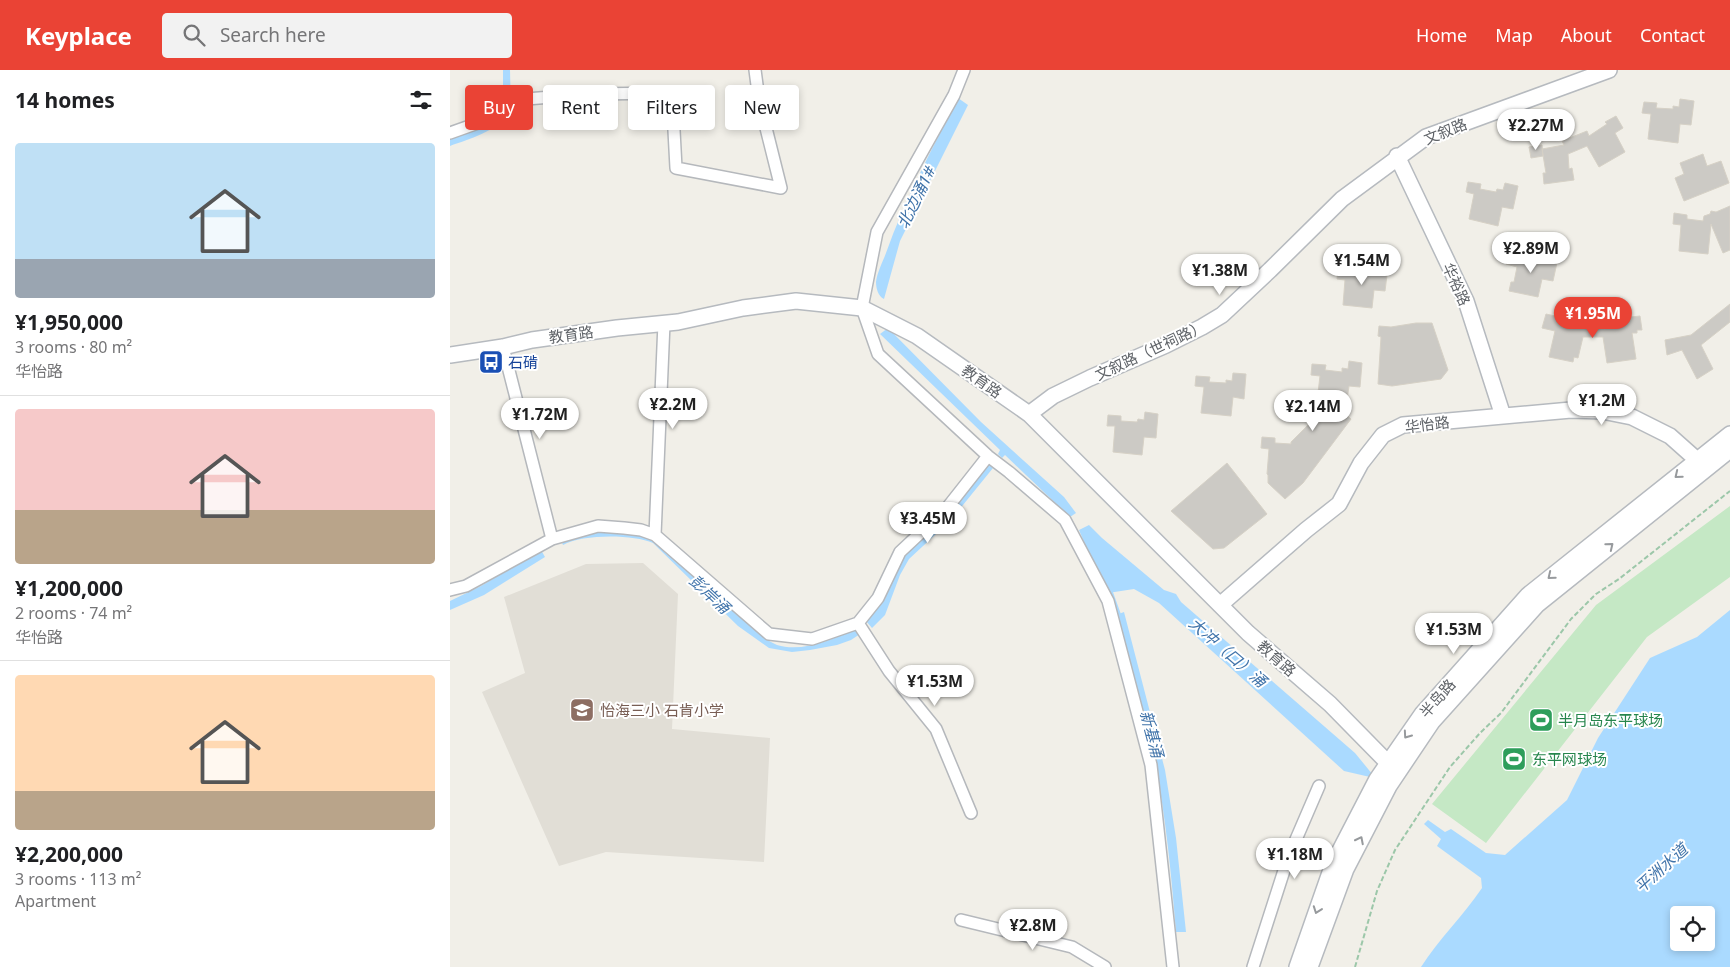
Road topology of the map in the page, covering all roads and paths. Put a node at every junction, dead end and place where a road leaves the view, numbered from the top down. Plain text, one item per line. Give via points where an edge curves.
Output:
1 (756, 70) edge
2 (964, 70) edge
3 (1609, 70) edge
4 (450, 133) edge
5 (1397, 156) junction
6 (862, 308) junction
7 (664, 323) junction
8 (503, 347) junction
9 (450, 355) edge
10 (1029, 414) junction
11 (1503, 416) junction
12 (1730, 434) edge
13 (1730, 450) edge
14 (988, 456) junction
15 (1696, 460) junction
16 (1730, 491) edge
17 (656, 535) junction
18 (552, 539) junction
19 (450, 590) edge
20 (1220, 605) junction
21 (858, 623) junction
22 (1388, 764) junction
23 (1319, 786) dead end
24 (971, 813) dead end
25 (961, 920) dead end
26 (1105, 967) edge
27 (1173, 967) edge
28 (1253, 967) edge
29 (1297, 967) edge
30 (1310, 967) edge
31 (1355, 967) edge

1 - 4 street via 759,100 780,188 676,168 672,93 589,94 514,100 478,123
2 - 6 street via 954,95 877,232
3 - 5 street, 文叙路 via 1426,137
5 - 10 street, 文叙路（世祠路） via 1342,199 1222,315 1166,345 1053,396
5 - 11 street, 华裕路 via 1466,301
6 - 7 street, 教育路 via 796,301
6 - 10 street, 教育路 via 918,336
6 - 14 street via 878,354
7 - 8 street, 教育路 via 541,338
7 - 17 street
8 - 9 street, 教育路
8 - 18 street
10 - 20 street, 教育路
11 - 15 street, 华怡路 via 1571,410 1602,411 1632,417 1670,436
11 - 20 street, 华怡路 via 1403,424 1383,435 1361,463 1339,504
12 - 15 street, 半岛路
30 -> 13 street, 半岛路 via 1346,869 1389,786 1432,722 1537,604
14 - 21 street via 947,508 900,552 878,598
14 - 27 street via 1065,520 1108,601 1151,765
15 -> 22 street, 半岛路 via 1528,595 1422,714
16 - 31 path via 1596,594 1571,619 1501,713 1450,767 1395,850 1376,891
17 - 18 street via 598,526
17 - 21 street via 769,634 812,639
18 - 19 street via 466,586
20 - 22 street, 教育路 via 1330,704
21 - 24 street via 889,671 936,729
22 -> 29 street, 半岛路 via 1333,864
23 - 28 street via 1288,858
25 - 26 street via 1072,947

